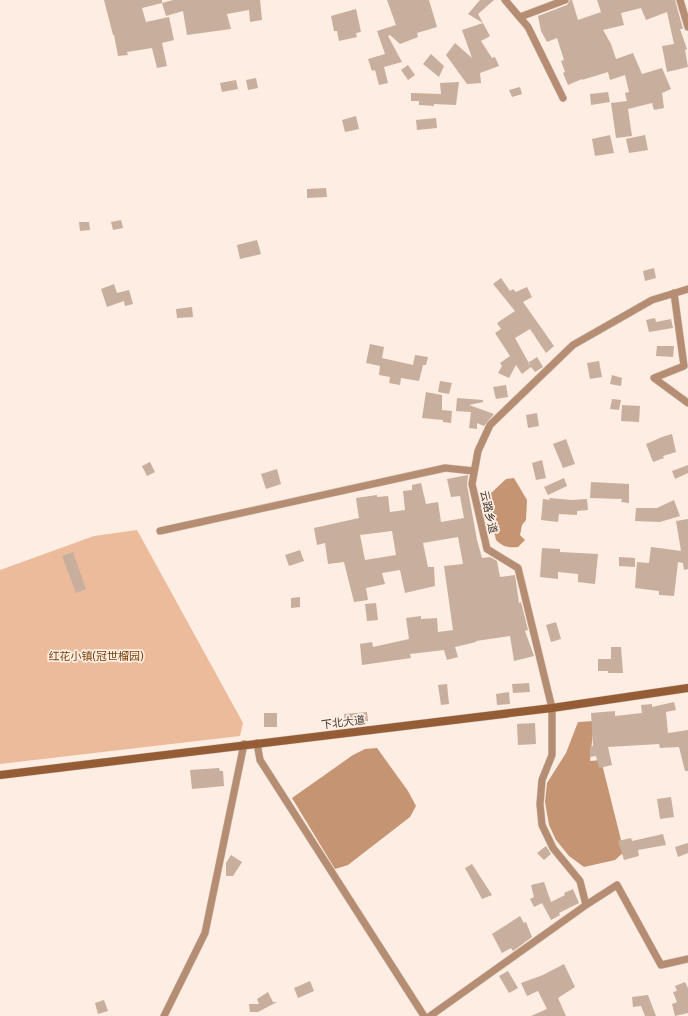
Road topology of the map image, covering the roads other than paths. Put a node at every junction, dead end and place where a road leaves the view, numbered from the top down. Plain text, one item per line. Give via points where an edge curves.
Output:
1 (505, 0) edge
2 (565, 0) edge
3 (680, 0) edge
4 (520, 17) junction
5 (688, 27) edge
6 (563, 98) dead end
7 (688, 289) edge
8 (674, 293) junction
9 (686, 366) edge
10 (688, 403) edge
11 (474, 471) junction
12 (160, 531) dead end
13 (688, 688) edge
14 (552, 708) junction
15 (257, 743) junction
16 (244, 744) junction
17 (0, 775) edge
18 (586, 905) junction
19 (688, 960) edge
20 (164, 1016) edge
21 (424, 1016) edge
22 (430, 1016) edge

1 - 4 street
2 - 4 street
3 - 5 street
4 - 6 street via 528,27
7 - 8 street, 云路乡道
8 - 9 street
8 - 11 street, 云路乡道 via 652,300 573,345 490,425 478,451
9 - 10 street via 654,378
11 - 12 street via 445,468
11 - 14 street, 云路乡道 via 472,484 487,549 518,568
13 - 14 street, 下北大道
14 - 15 street, 下北大道
14 - 18 street, 云路乡道 via 552,755 542,780 542,825 553,848 580,881
15 - 16 street, 下北大道
15 - 21 street via 260,760
16 - 17 street, 下北大道
16 - 20 street via 205,932
18 - 19 street via 617,885 662,965
18 - 22 street

